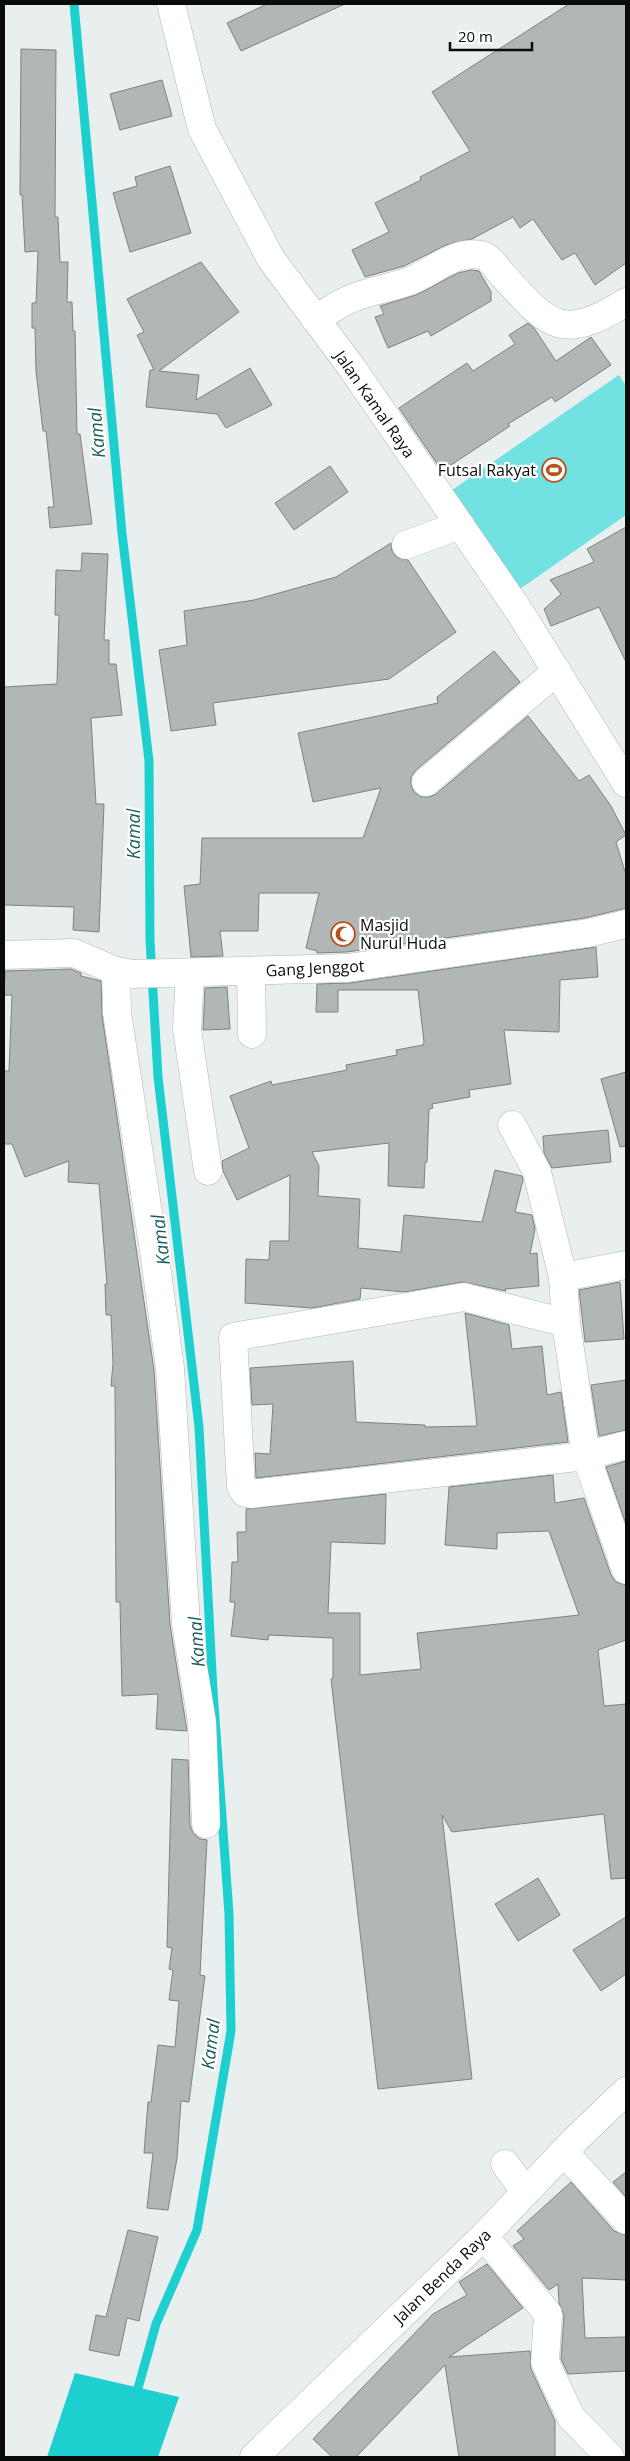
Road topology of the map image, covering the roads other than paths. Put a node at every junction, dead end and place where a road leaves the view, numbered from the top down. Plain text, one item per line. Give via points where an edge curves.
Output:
1 (171, 4) edge
2 (626, 302) edge
3 (315, 319) junction
4 (460, 525) junction
5 (406, 545) dead end
6 (557, 670) junction
7 (426, 782) dead end
8 (626, 783) edge
9 (626, 924) edge
10 (4, 955) edge
11 (250, 971) junction
12 (124, 972) junction
13 (181, 973) junction
14 (252, 1034) dead end
15 (512, 1125) dead end
16 (208, 1171) dead end
17 (626, 1265) edge
18 (563, 1277) junction
19 (566, 1323) junction
20 (626, 1445) edge
21 (586, 1456) junction
22 (626, 1570) edge
23 (206, 1824) dead end
24 (626, 2091) edge
25 (564, 2152) junction
26 (626, 2220) edge
27 (484, 2236) junction
28 (254, 2457) edge
29 (610, 2457) edge

1 - 3 street, Jalan Kamal Raya via 202,130 271,259
2 - 3 street via 595,320 571,326 554,323 540,315 484,256 468,254 411,280 349,300
3 - 4 street, Jalan Kamal Raya
4 - 5 street
4 - 6 street, Jalan Kamal Raya
6 - 7 street
6 - 8 street, Jalan Kamal Raya
9 - 11 street, Gang Jenggot via 348,968
10 - 12 street, Gang Jenggot via 74,953
11 - 13 street, Gang Jenggot
11 - 14 street
12 - 13 street, Gang Jenggot
12 - 23 street via 117,1013 170,1368 186,1624 202,1722
13 - 16 street
15 - 18 street via 537,1172
17 - 18 street
18 - 19 street
19 - 21 street
19 - 21 street via 464,1296 233,1337 241,1487 245,1493 251,1494
20 - 21 street
21 - 22 street
24 - 25 street, Jalan Benda Raya
25 - 26 street
25 - 27 street, Jalan Benda Raya via 514,2176
27 - 28 street, Jalan Benda Raya
27 - 29 street via 548,2314 545,2362 571,2417

